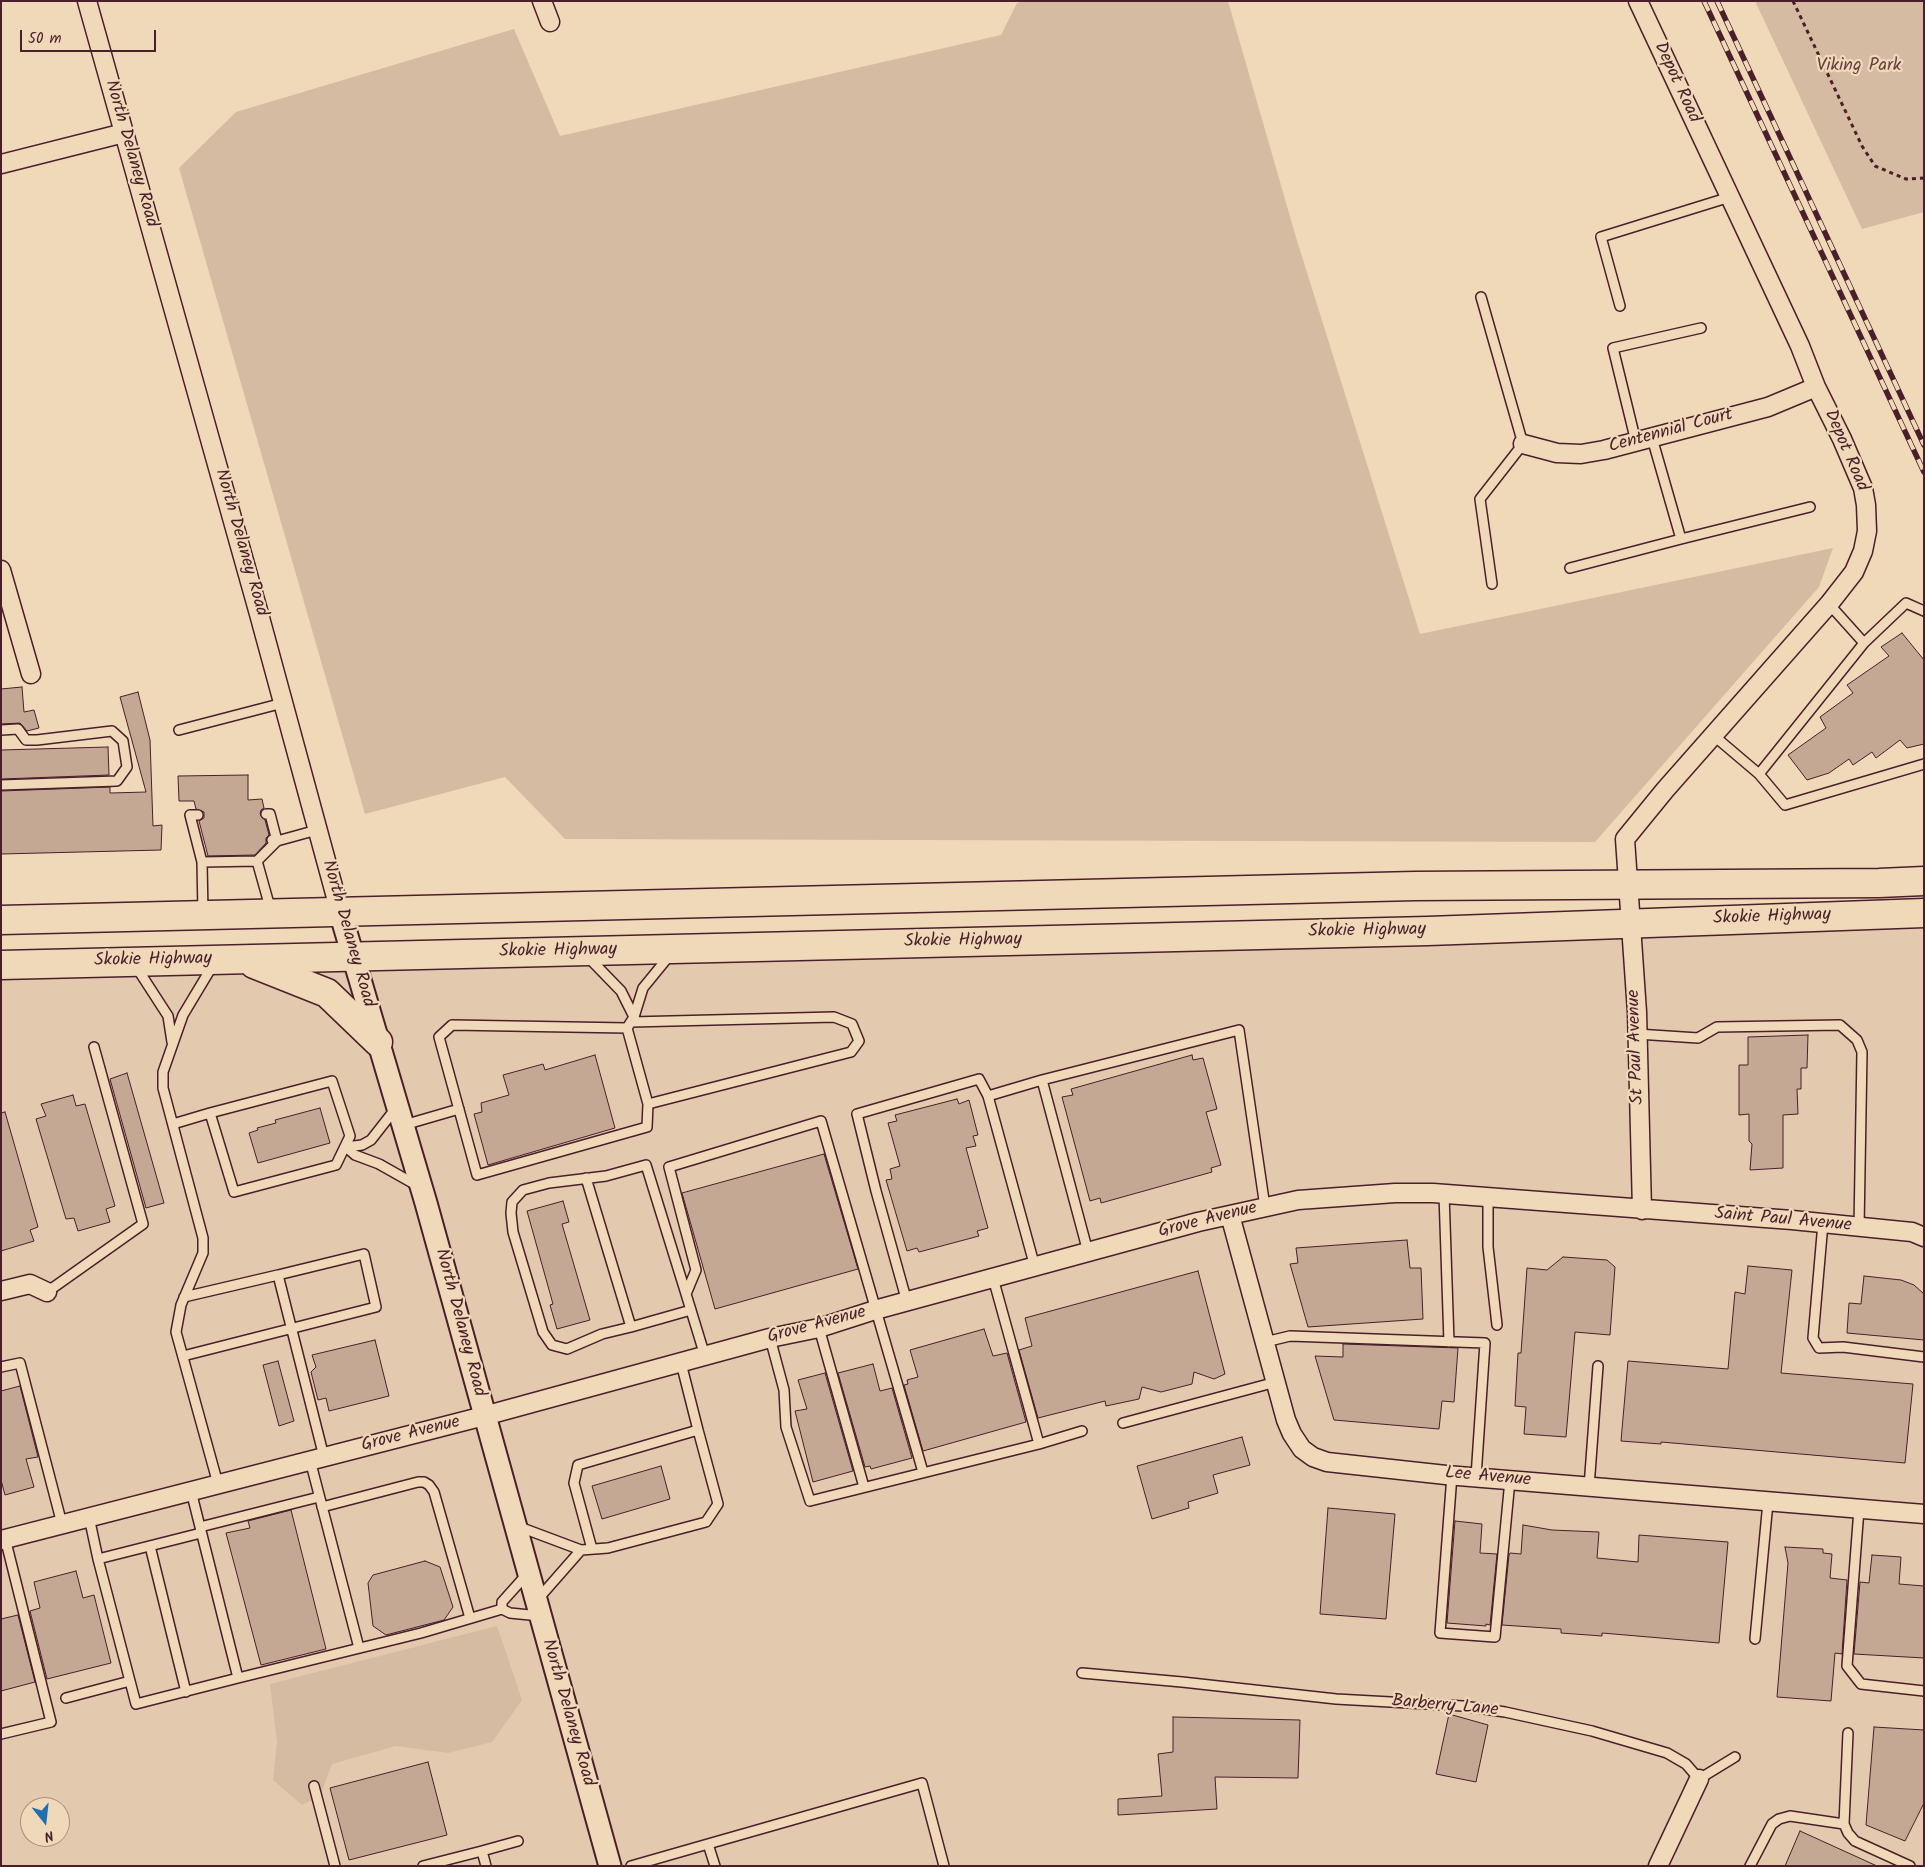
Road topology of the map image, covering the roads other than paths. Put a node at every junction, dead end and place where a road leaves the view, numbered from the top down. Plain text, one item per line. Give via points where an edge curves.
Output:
1 (87, 1) edge
2 (542, 1) edge
3 (1638, 1) edge
4 (550, 22) dead end
5 (124, 133) junction
6 (1, 164) edge
7 (1730, 197) junction
8 (1481, 297) dead end
9 (1620, 306) dead end
10 (1701, 328) dead end
11 (1816, 387) junction
12 (1644, 440) junction
13 (1522, 444) junction
14 (1810, 507) dead end
15 (1681, 539) junction
16 (1570, 568) dead end
17 (1, 570) edge
18 (1492, 584) dead end
19 (1829, 604) junction
20 (1924, 611) edge
21 (1864, 643) junction
22 (31, 674) dead end
23 (283, 703) junction
24 (1, 730) edge
25 (179, 730) dead end
26 (1714, 735) junction
27 (1924, 764) edge
28 (1759, 774) junction
29 (1, 785) edge
30 (198, 814) dead end
31 (266, 814) dead end
32 (317, 830) junction
33 (274, 840) junction
34 (257, 861) junction
35 (202, 862) junction
36 (1924, 881) edge
37 (1628, 885) junction
38 (340, 912) junction
39 (1924, 913) edge
40 (272, 914) junction
41 (203, 915) junction
42 (1, 920) edge
43 (1631, 923) junction
44 (675, 949) junction
45 (583, 952) junction
46 (353, 957) junction
47 (229, 959) junction
48 (132, 962) junction
49 (1, 965) edge
50 (631, 1022) junction
51 (1637, 1034) junction
52 (378, 1042) junction
53 (172, 1045) junction
54 (94, 1047) dead end
55 (1042, 1080) junction
56 (988, 1096) junction
57 (648, 1104) junction
58 (458, 1109) junction
59 (210, 1113) junction
60 (400, 1116) junction
61 (173, 1124) junction
62 (346, 1147) junction
63 (586, 1178) junction
64 (421, 1188) junction
65 (1444, 1194) junction
66 (1488, 1198) junction
67 (1266, 1207) junction
68 (1642, 1210) junction
69 (1230, 1215) junction
70 (1823, 1224) junction
71 (1859, 1228) junction
72 (1924, 1237) edge
73 (1088, 1252) junction
74 (1035, 1267) junction
75 (278, 1275) junction
76 (993, 1278) junction
77 (1, 1291) edge
78 (47, 1292) joint
79 (686, 1294) junction
80 (184, 1297) junction
81 (907, 1302) junction
82 (691, 1310) junction
83 (875, 1310) junction
84 (1497, 1325) dead end
85 (631, 1326) junction
86 (291, 1328) junction
87 (819, 1328) junction
88 (770, 1338) junction
89 (1265, 1342) junction
90 (1449, 1342) junction
91 (183, 1356) junction
92 (705, 1356) junction
93 (1924, 1357) edge
94 (681, 1363) junction
95 (1598, 1366) dead end
96 (1, 1367) edge
97 (1276, 1382) junction
98 (484, 1416) junction
99 (1123, 1423) dead end
100 (698, 1430) junction
101 (1082, 1431) dead end
102 (1039, 1444) junction
103 (317, 1459) junction
104 (922, 1472) junction
105 (1452, 1475) junction
106 (1476, 1477) junction
107 (1510, 1480) junction
108 (218, 1484) junction
109 (864, 1486) junction
110 (1589, 1487) junction
111 (191, 1491) junction
112 (319, 1497) junction
113 (1768, 1502) junction
114 (322, 1506) junction
115 (1859, 1509) junction
116 (1924, 1514) edge
117 (89, 1517) junction
118 (62, 1524) junction
119 (515, 1525) junction
120 (200, 1530) junction
121 (3, 1539) edge
122 (150, 1546) junction
123 (592, 1549) junction
124 (581, 1550) junction
125 (98, 1559) junction
126 (528, 1573) junction
127 (538, 1608) junction
128 (502, 1609) junction
129 (470, 1618) junction
130 (1755, 1638) dead end
131 (359, 1648) junction
132 (1082, 1673) dead end
133 (238, 1678) junction
134 (130, 1681) junction
135 (1924, 1691) edge
136 (186, 1692) junction
137 (66, 1698) dead end
138 (1848, 1733) dead end
139 (1, 1734) edge
140 (1735, 1757) dead end
141 (1699, 1779) junction
142 (314, 1786) dead end
143 (1844, 1824) junction
144 (518, 1841) dead end
145 (708, 1844) junction
146 (482, 1851) junction
147 (335, 1866) edge
148 (423, 1866) edge
149 (486, 1866) edge
150 (610, 1866) edge
151 (631, 1866) edge
152 (715, 1866) edge
153 (944, 1866) edge
154 (1658, 1866) edge
155 (1750, 1866) edge
156 (1910, 1866) edge

1 - 5 street, North Delaney Road
2 - 4 street
3 - 7 street, Depot Road
5 - 6 street
5 - 23 street, North Delaney Road
7 - 9 lane via 1601,237
7 - 11 street, Depot Road
8 - 13 lane
10 - 12 lane via 1613,348
11 - 12 street, Centennial Court via 1768,407
11 - 19 street, Depot Road via 1863,488 1866,505 1867,531 1863,551 1854,572
12 - 13 street, Centennial Court via 1581,454 1557,454
12 - 15 lane
13 - 18 lane via 1480,499
14 - 15 lane
15 - 16 lane
17 - 22 street
19 - 21 lane
19 - 26 street, Depot Road
20 - 21 lane via 1906,603
21 - 28 lane
23 - 25 lane
23 - 32 street, North Delaney Road
24 - 29 lane via 18,729 26,740 112,731 123,740 127,767 117,781
26 - 28 lane
26 - 37 street, Depot Road via 1624,839
27 - 28 lane via 1785,805
30 - 35 lane via 190,815 201,841
31 - 33 lane via 270,814
32 - 33 lane
32 - 38 street, North Delaney Road
33 - 34 lane
34 - 35 lane
34 - 40 lane
35 - 41 lane
36 - 37 highway, Skokie Highway
37 - 38 highway, Skokie Highway via 1415,886
37 - 43 street, St Paul Avenue
38 - 40 highway, Skokie Highway
38 - 46 street, North Delaney Road
39 - 43 highway, Skokie Highway
40 - 41 highway, Skokie Highway
41 - 42 highway, Skokie Highway
43 - 44 highway, Skokie Highway
43 - 51 street, St Paul Avenue
44 - 45 highway, Skokie Highway
44 - 50 lane via 643,988
45 - 46 highway, Skokie Highway
45 - 50 lane via 621,990
46 - 47 highway, Skokie Highway
46 - 52 street, North Delaney Road
47 - 48 highway, Skokie Highway
47 - 52 highway via 327,993
47 - 53 lane via 183,1015
48 - 49 highway, Skokie Highway
48 - 53 lane via 168,1016
50 - 57 lane
50 - 57 lane via 834,1017 852,1024 859,1041 851,1052
50 - 58 lane via 452,1025 439,1037
51 - 68 street, St Paul Avenue
51 - 71 lane via 1698,1038 1717,1027 1840,1025 1857,1040 1862,1052
52 - 60 street, North Delaney Road
53 - 61 lane via 163,1072 163,1088
54 - 78 lane via 143,1224
55 - 56 lane
55 - 67 lane via 1239,1030
55 - 73 lane
56 - 74 lane
56 - 81 lane via 979,1079 857,1114
57 - 58 lane via 647,1127 477,1175
58 - 60 lane
59 - 61 lane
59 - 62 lane via 332,1081 350,1136
59 - 62 lane via 234,1192 336,1165
60 - 62 lane via 371,1140
60 - 64 street, North Delaney Road
61 - 80 lane via 203,1238 203,1253
62 - 64 lane via 355,1155 379,1164
63 - 79 lane via 606,1176 646,1164
63 - 85 lane
63 - 85 lane via 523,1190 512,1202 514,1232 543,1332 552,1345 567,1349
64 - 98 street, North Delaney Road
65 - 66 street, Grove Avenue
65 - 67 street, Grove Avenue via 1395,1193 1308,1199
65 - 90 lane
66 - 68 street, Grove Avenue
66 - 84 lane via 1488,1247
67 - 69 street, Grove Avenue
68 - 70 street, Saint Paul Avenue
69 - 73 street, Grove Avenue
69 - 89 street, Lee Avenue
70 - 71 street, Saint Paul Avenue
70 - 93 lane via 1813,1338 1819,1348
71 - 72 street, Saint Paul Avenue via 1912,1232
73 - 74 street, Grove Avenue
74 - 76 street, Grove Avenue
75 - 80 lane
75 - 86 lane
75 - 86 lane via 364,1254 376,1307
76 - 81 street, Grove Avenue
76 - 102 lane
77 - 78 street via 30,1284
79 - 82 lane
79 - 83 lane via 696,1270 668,1168 821,1121
80 - 91 lane via 176,1332
81 - 83 street, Grove Avenue
82 - 85 lane
82 - 92 lane
83 - 87 street, Grove Avenue
83 - 104 lane
86 - 91 lane
86 - 103 lane
87 - 88 street, Grove Avenue
87 - 109 lane
88 - 92 street, Grove Avenue
88 - 109 lane via 784,1390 786,1427 810,1501
89 - 90 lane via 1290,1336
89 - 97 street, Lee Avenue
90 - 106 lane via 1485,1343
91 - 108 lane
92 - 94 street, Grove Avenue
94 - 98 street, Grove Avenue
94 - 100 lane
95 - 110 lane
96 - 118 lane via 20,1363
97 - 99 lane
97 - 105 street, Lee Avenue via 1292,1434 1314,1457 1327,1462
98 - 103 street, Grove Avenue
98 - 119 street, North Delaney Road
100 - 123 lane via 578,1465 574,1483
100 - 123 lane via 718,1504 706,1522 608,1548
101 - 102 lane
102 - 104 lane
103 - 108 street, Grove Avenue
103 - 112 lane
104 - 109 lane
105 - 106 street, Lee Avenue
105 - 107 lane via 1440,1633 1494,1637
106 - 107 street, Lee Avenue
107 - 110 street, Lee Avenue
108 - 111 street, Grove Avenue
110 - 113 street, Lee Avenue
111 - 117 street, Grove Avenue
111 - 120 lane
112 - 114 lane
112 - 120 lane
113 - 115 street, Lee Avenue
113 - 130 lane
114 - 129 lane via 418,1482 429,1485 434,1492
114 - 131 lane
115 - 116 street, Lee Avenue
115 - 135 lane via 1847,1666 1861,1684
117 - 118 street, Grove Avenue
117 - 125 lane
118 - 121 street, Grove Avenue
119 - 124 lane
119 - 126 street, North Delaney Road
120 - 122 lane
120 - 133 lane
121 - 139 lane via 52,1722
122 - 125 lane
122 - 136 lane
123 - 124 lane
124 - 127 lane
125 - 134 lane
126 - 127 street, North Delaney Road
126 - 128 lane via 502,1602
127 - 128 lane via 510,1613
127 - 150 street, North Delaney Road
128 - 129 lane
129 - 131 lane
131 - 133 lane
132 - 141 lane, Barberry Lane via 1336,1699 1463,1706 1505,1712 1667,1753 1686,1764
133 - 136 lane
134 - 136 lane via 136,1704
134 - 137 lane
138 - 143 lane
140 - 141 lane
141 - 154 street
142 - 147 lane
143 - 155 lane via 1790,1816 1779,1819 1772,1824
143 - 156 lane via 1856,1841
144 - 146 lane
145 - 151 lane
145 - 152 lane
145 - 153 lane via 922,1783
146 - 148 lane
146 - 149 lane

